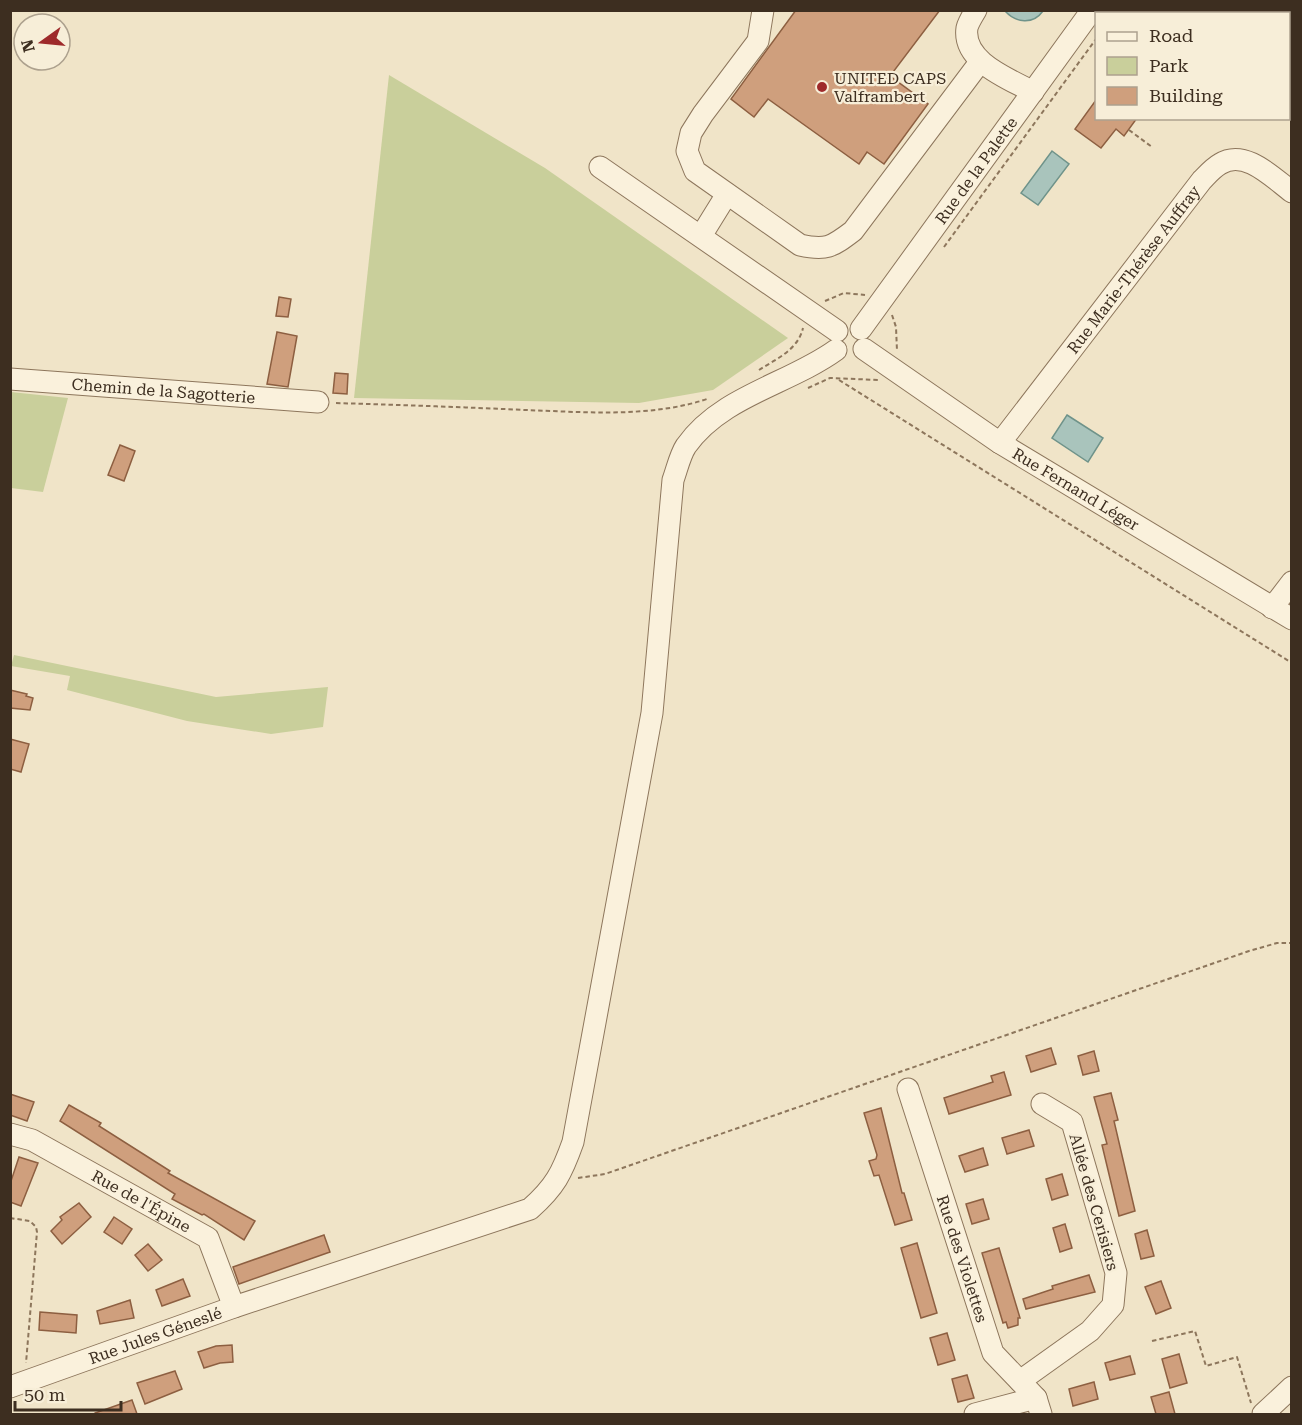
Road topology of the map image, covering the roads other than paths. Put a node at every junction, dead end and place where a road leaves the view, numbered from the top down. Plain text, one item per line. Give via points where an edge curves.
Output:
1 (763, 10) edge
2 (976, 10) edge
3 (1092, 10) edge
4 (980, 62) junction
5 (1033, 92) junction
6 (600, 166) dead end
7 (1292, 192) edge
8 (728, 194) junction
9 (701, 236) junction
10 (863, 339) junction
11 (836, 340) junction
12 (10, 379) edge
13 (318, 402) road end
14 (1000, 443) junction
15 (1292, 582) edge
16 (1272, 608) junction
17 (1292, 619) edge
18 (908, 1089) dead end
19 (1042, 1104) dead end
20 (10, 1134) edge
21 (234, 1307) junction
22 (1020, 1381) junction
23 (17, 1385) edge
24 (1292, 1388) edge
25 (1039, 1406) edge
26 (1265, 1413) edge
27 (975, 1414) edge

1 - 8 street via 758,41 703,114 691,133 687,151 695,171
2 - 4 street via 967,28 970,45
3 - 5 street, Rue de la Palette
4 - 5 street
4 - 8 street via 853,231 836,244 820,249 800,245
5 - 10 street, Rue de la Palette via 891,308
6 - 9 street
7 - 14 street, Rue Marie-Thérèse Auffray via 1254,164 1236,160 1221,163 1202,180
8 - 9 street
9 - 11 street via 812,313
10 - 11 street via 846,325
10 - 11 street via 850,358 840,355
10 - 14 street, Rue Fernand Léger
11 - 21 street, Rue Jules Géneslé via 817,363 708,420 685,447 673,480 652,713 573,1142 561,1176 530,1209
12 - 13 street, Chemin de la Sagotterie
14 - 16 street, Rue Fernand Léger
15 - 16 street
16 - 17 street, Rue Fernand Léger
18 - 22 street, Rue des Violettes via 993,1353
19 - 22 street, Allée des Cerisiers via 1072,1122 1116,1273 1113,1305 1090,1331
20 - 21 street, Rue de l'Épine via 32,1140 208,1238
21 - 23 street, Rue Jules Géneslé
22 - 25 street, Rue des Violettes
24 - 26 street
25 - 27 street

